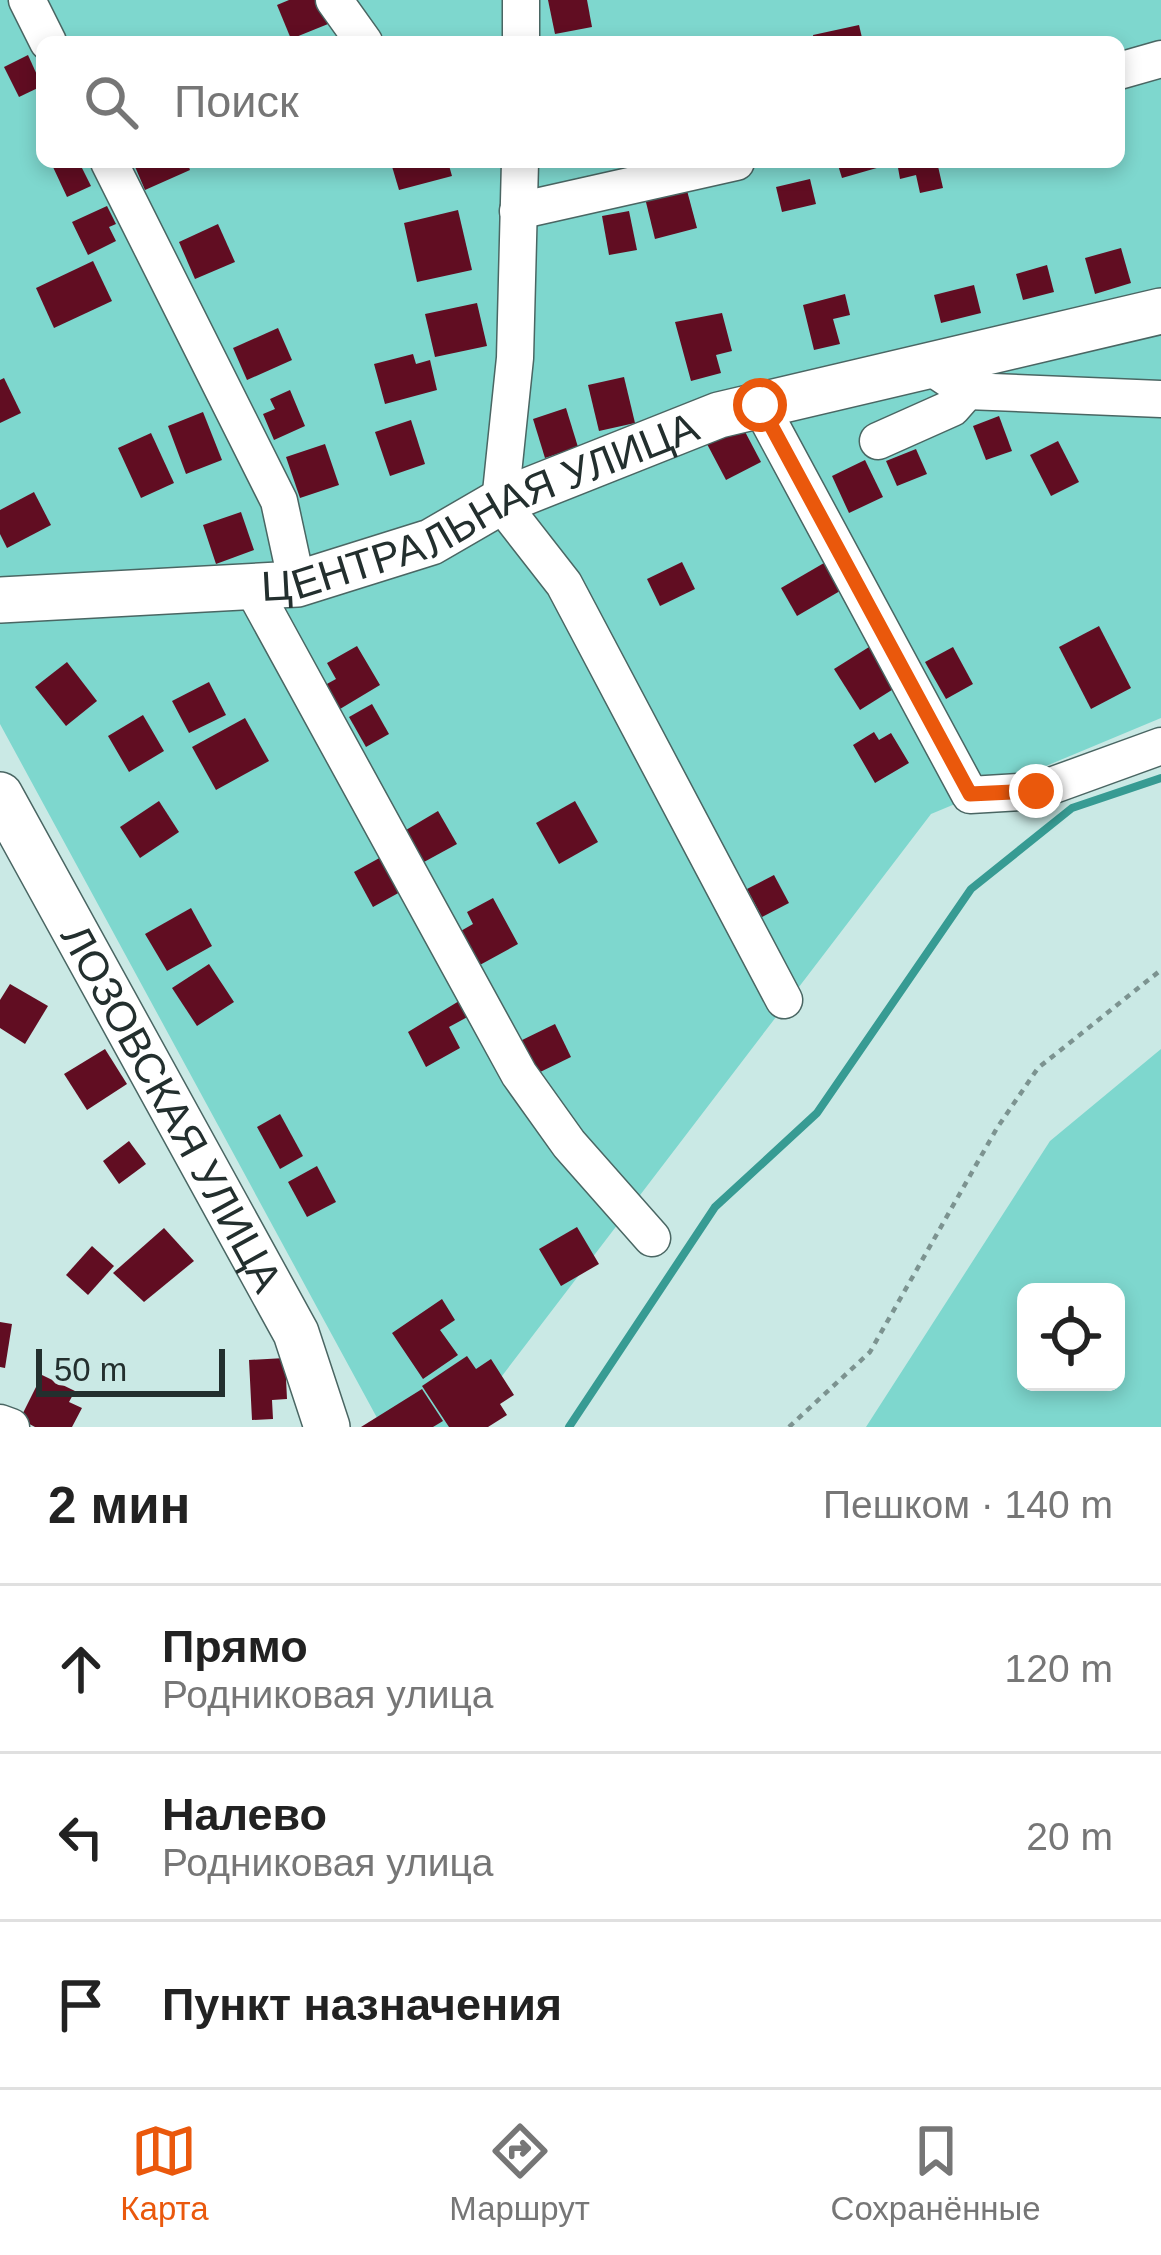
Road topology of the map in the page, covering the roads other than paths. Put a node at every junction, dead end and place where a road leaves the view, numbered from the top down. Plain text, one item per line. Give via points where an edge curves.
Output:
1 (27, 0) edge
2 (334, 0) edge
3 (521, 0) edge
4 (45, 36) edge
5 (360, 36) edge
6 (521, 36) edge
7 (1161, 59) edge
8 (1125, 69) edge
9 (112, 168) edge
10 (520, 168) edge
11 (709, 168) edge
12 (518, 211) junction
13 (1161, 311) edge
14 (928, 365) junction
15 (967, 392) junction
16 (1161, 399) edge
17 (760, 405) junction
18 (878, 441) dead end
19 (500, 502) junction
20 (297, 584) junction
21 (252, 587) junction
22 (0, 600) edge
23 (1161, 746) edge
24 (0, 795) edge
25 (784, 1000) dead end
26 (652, 1238) dead end
27 (0, 1423) edge
28 (10, 1427) edge
29 (327, 1427) edge

1 - 4 street
2 - 5 street
3 - 6 street
7 - 8 street
9 - 20 street via 279,501
10 - 12 street
11 - 12 street
12 - 19 street
13 - 14 main road, ЦЕНТРАЛЬНАЯ УЛИЦА
14 - 15 street
14 - 17 main road, ЦЕНТРАЛЬНАЯ УЛИЦА
15 - 16 street
15 - 18 street via 952,408
17 - 19 main road, ЦЕНТРАЛЬНАЯ УЛИЦА
17 - 23 street via 970,794 1036,791
19 - 20 main road, ЦЕНТРАЛЬНАЯ УЛИЦА via 430,542
19 - 25 street via 564,584
20 - 21 main road, ЦЕНТРАЛЬНАЯ УЛИЦА
21 - 22 main road, ЦЕНТРАЛЬНАЯ УЛИЦА
21 - 26 street via 519,1074
24 - 29 main road, ЛОЗОВСКАЯ УЛИЦА via 296,1333
27 - 28 street

